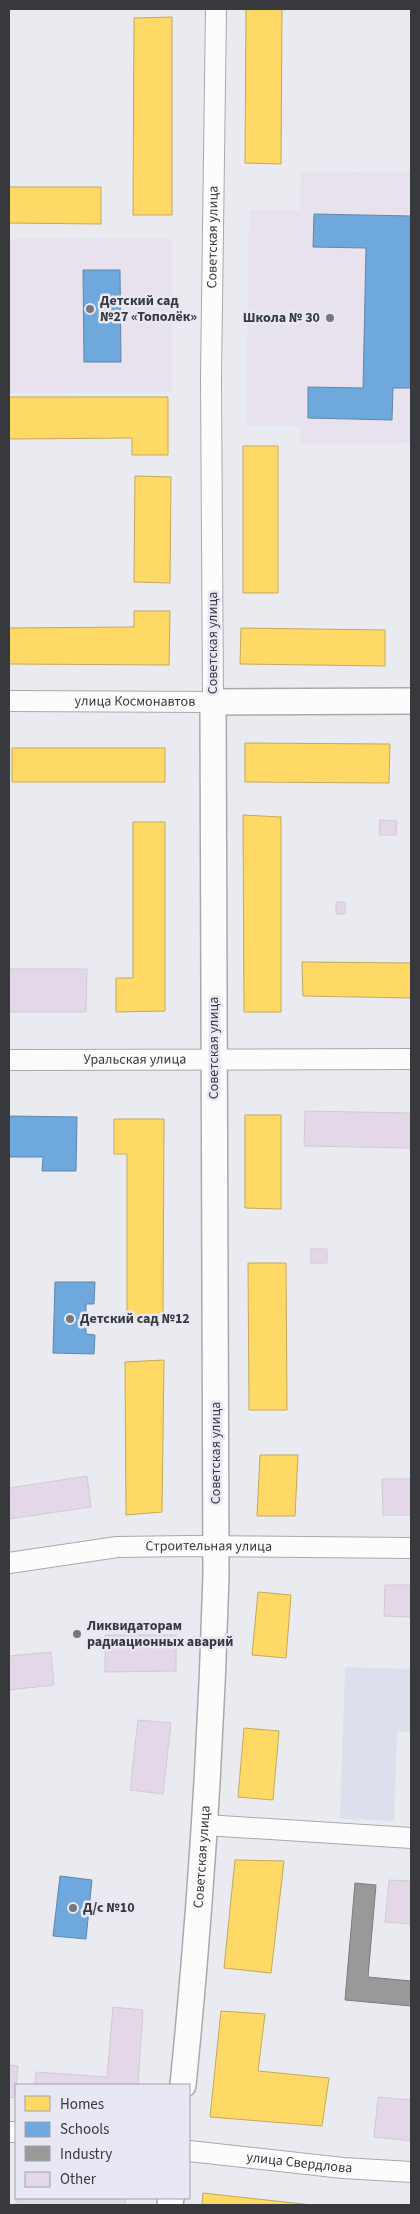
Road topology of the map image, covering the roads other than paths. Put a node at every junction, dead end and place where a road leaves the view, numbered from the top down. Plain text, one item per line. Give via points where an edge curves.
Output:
1 (216, 9) edge
2 (9, 701) edge
3 (411, 701) edge
4 (213, 702) junction
5 (411, 1059) edge
6 (9, 1060) edge
7 (213, 1060) junction
8 (216, 1546) junction
9 (411, 1548) edge
10 (9, 1564) edge
11 (205, 1824) junction
12 (411, 1838) edge
13 (183, 2084) edge
14 (190, 2151) edge
15 (411, 2172) edge

1 - 4 street, Советская улица via 211,378
2 - 4 street, улица Космонавтов
3 - 4 street, улица Космонавтов
4 - 7 street, Советская улица
5 - 7 street, Уральская улица
6 - 7 street, Уральская улица
7 - 8 street, Советская улица
8 - 9 street, Строительная улица
8 - 10 street, Строительная улица via 117,1547
8 - 11 street, Советская улица
11 - 12 street
11 - 13 street, Советская улица
14 - 15 street, улица Свердлова

